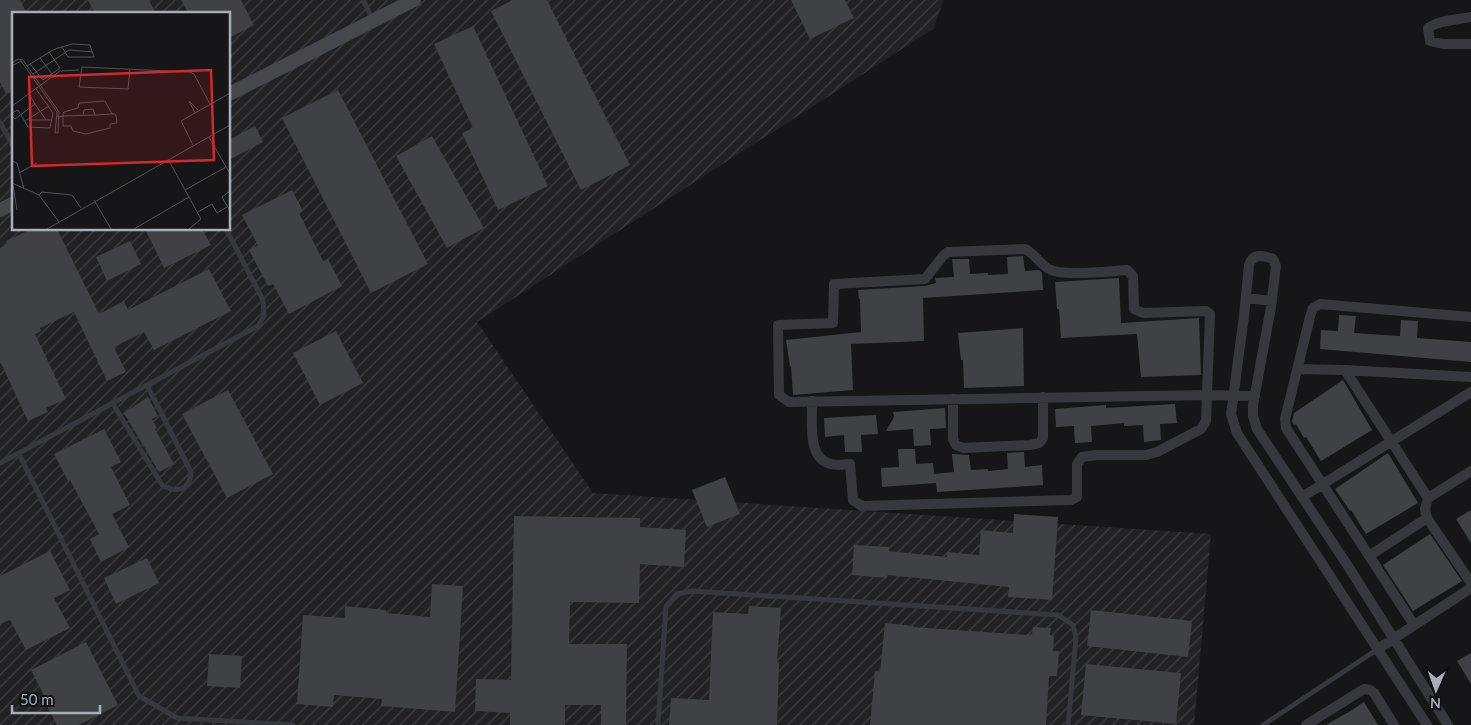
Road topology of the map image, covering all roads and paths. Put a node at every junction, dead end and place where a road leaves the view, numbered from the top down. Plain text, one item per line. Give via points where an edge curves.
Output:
1 (363, 0) edge
2 (414, 0) edge
3 (1471, 17) edge
4 (374, 20) junction
5 (1471, 44) edge
6 (230, 93) edge
7 (0, 122) edge
8 (12, 144) edge
9 (12, 204) edge
10 (0, 210) edge
11 (227, 230) edge
12 (1246, 298) junction
13 (1272, 301) junction
14 (1471, 317) edge
15 (1297, 369) junction
16 (1345, 370) junction
17 (1471, 377) edge
18 (147, 385) junction
19 (1471, 392) edge
20 (1208, 394) junction
21 (1234, 394) junction
22 (1255, 396) junction
23 (1043, 397) junction
24 (953, 399) junction
25 (812, 401) junction
26 (113, 404) junction
27 (1392, 441) junction
28 (19, 454) junction
29 (0, 464) edge
30 (1471, 470) edge
31 (1322, 485) junction
32 (1302, 497) junction
33 (1428, 498) junction
34 (1427, 518) junction
35 (1369, 556) junction
36 (1471, 583) edge
37 (1471, 588) edge
38 (1414, 625) junction
39 (1393, 639) junction
40 (1378, 649) junction
41 (292, 725) edge
42 (658, 725) edge
43 (1068, 725) edge
44 (1263, 725) edge
45 (1306, 725) edge
46 (1394, 725) edge
47 (1427, 725) edge
48 (1448, 725) edge

1 - 4 lane
2 - 4 street
3 - 5 street via 1437,22 1428,28 1430,42
4 - 6 street
7 - 8 lane
9 - 10 street
11 - 18 lane via 263,300 264,316 258,326
12 - 13 street
12 - 13 street via 1251,259 1265,256 1273,259 1276,266
12 - 21 street
13 - 22 street
14 - 15 street via 1320,304 1313,308
15 - 16 street
15 - 31 street via 1285,419 1286,428
16 - 17 street
16 - 27 street
18 - 26 lane
18 - 26 lane via 191,472 187,485 179,490 162,485
19 - 27 street
20 - 21 street
20 - 23 street
20 - 25 street via 1206,421 1201,429 1157,452 1082,457 1077,464 1077,497 1071,500 875,506 862,506 853,500 850,464 830,464 817,454 813,446
20 - 25 street via 1210,314 1206,311 1143,313 1134,309 1133,276 1127,270 1060,273 1048,269 1025,249 948,252 925,278 834,284 833,323 778,325 780,395 789,402
21 - 22 street
21 - 40 street via 1231,414 1237,433
22 - 32 street via 1253,416 1257,429
23 - 24 street
23 - 24 street via 1043,438 1039,443 963,448 956,446 953,439
24 - 25 street
26 - 28 lane
27 - 31 street
27 - 33 street
28 - 29 lane
28 - 41 lane via 140,696 177,718
30 - 33 street
31 - 32 street
31 - 35 street
32 - 39 street
33 - 34 street
34 - 35 street
34 - 36 street
35 - 38 street
37 - 38 street
38 - 39 street
39 - 40 street
39 - 48 street
40 - 44 lane
40 - 47 street
42 - 43 lane via 666,606 677,594 692,591 1058,615 1073,625 1076,638
45 - 46 street via 1364,689 1374,693

